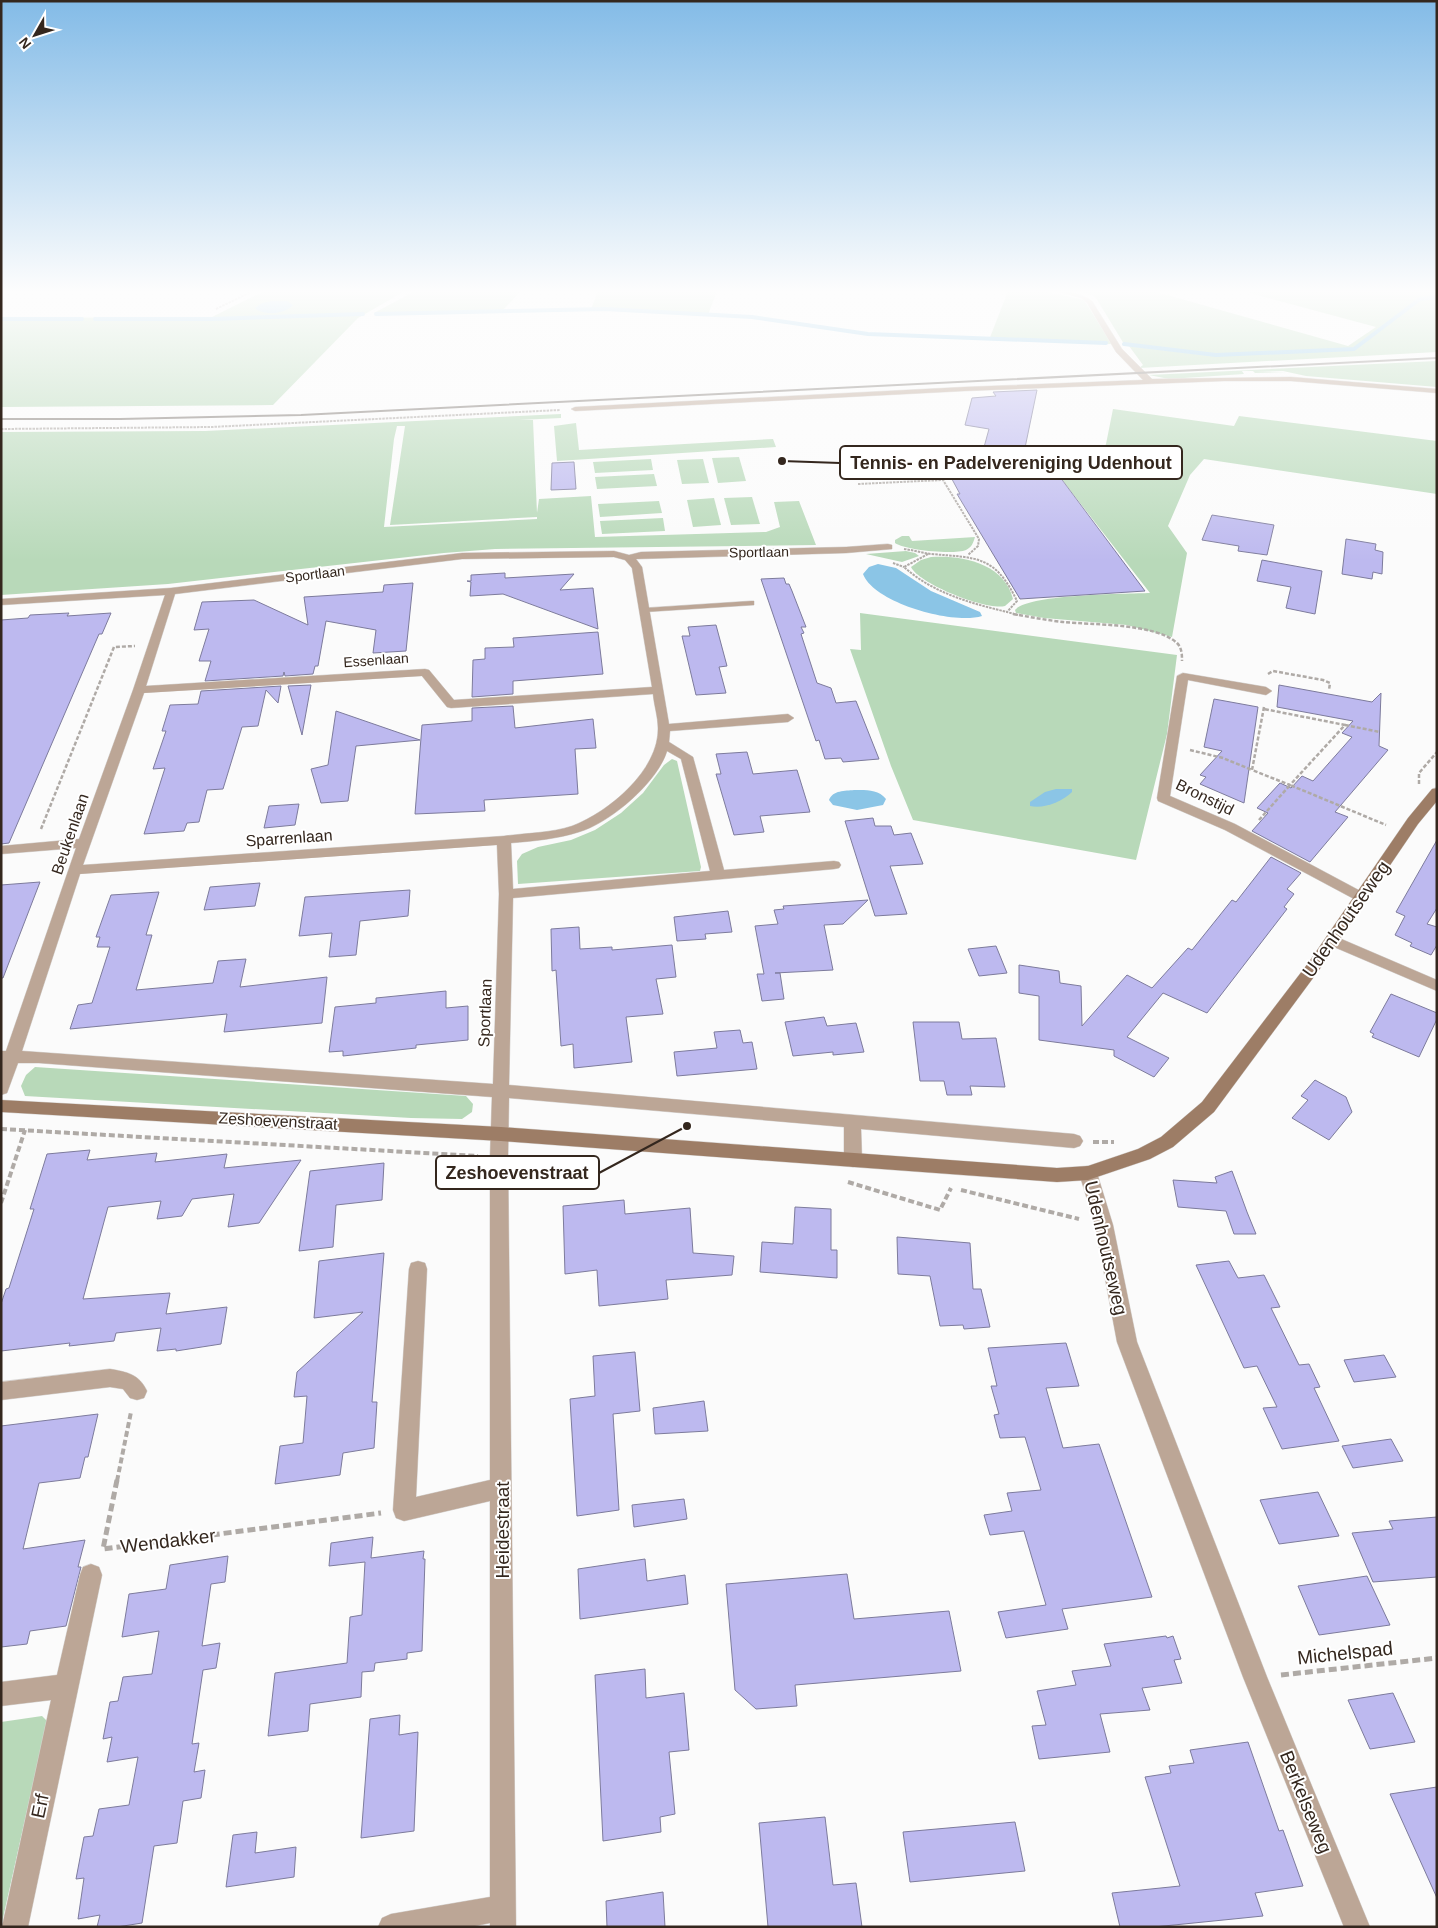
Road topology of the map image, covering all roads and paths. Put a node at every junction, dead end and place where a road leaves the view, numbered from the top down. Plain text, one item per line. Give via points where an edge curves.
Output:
1 (1175, 381) edge
2 (1315, 381) edge
3 (1150, 382) joint
4 (1437, 391) edge
5 (575, 410) joint
6 (1, 429) edge
7 (858, 484) dead end
8 (888, 547) joint
9 (928, 554) junction
10 (967, 555) junction
11 (629, 558) junction
12 (170, 591) junction
13 (1, 602) edge
14 (751, 603) dead end
15 (646, 610) junction
16 (1006, 612) junction
17 (154, 645) junction
18 (1183, 676) junction
19 (139, 690) junction
20 (659, 690) junction
21 (1329, 690) dead end
22 (1266, 691) junction
23 (1263, 709) junction
24 (788, 718) dead end
25 (1345, 725) junction
26 (664, 728) junction
27 (1380, 732) dead end
28 (662, 743) junction
29 (1172, 746) junction
30 (1252, 770) junction
31 (1290, 785) junction
32 (1437, 792) edge
33 (1259, 820) dead end
34 (1378, 821) dead end
35 (504, 840) junction
36 (84, 843) junction
37 (34, 848) junction
38 (1, 850) edge
39 (834, 865) dead end
40 (76, 870) junction
41 (718, 875) junction
42 (506, 894) junction
43 (1361, 897) junction
44 (1332, 940) junction
45 (1437, 986) edge
46 (7, 1057) edge
47 (1, 1089) edge
48 (500, 1091) junction
49 (1, 1106) edge
50 (34, 1107) junction
51 (852, 1123) junction
52 (1, 1129) edge
53 (25, 1130) junction
54 (500, 1134) junction
55 (1074, 1142) dead end
56 (499, 1157) junction
57 (854, 1160) junction
58 (1088, 1173) junction
59 (845, 1181) dead end
60 (1, 1203) edge
61 (1104, 1224) junction
62 (418, 1269) dead end
63 (1, 1391) edge
64 (137, 1391) joint
65 (502, 1488) junction
66 (404, 1510) junction
67 (91, 1575) dead end
68 (1437, 1658) edge
69 (1256, 1677) junction
70 (66, 1686) junction
71 (1, 1694) edge
72 (502, 1917) edge
73 (15, 1927) edge
74 (391, 1927) edge
75 (1357, 1927) edge

1 - 3 street
2 - 4 street
3 - 5 street
5 - 6 path via 155,428
7 - 10 path via 943,480 980,539 978,546
8 - 9 path
8 - 11 street, Sportlaan
9 - 10 path
9 - 16 path via 904,567 940,590 980,606
10 - 16 path via 1002,575 1012,588 1017,600
11 - 12 street, Sportlaan via 614,554 462,556
11 - 15 street via 637,567
12 - 13 street, Sportlaan
12 - 17 street, Beukenlaan
14 - 15 lane
15 - 20 street
16 - 18 path via 1028,618 1124,626 1166,637 1177,642 1182,650
17 - 19 street, Beukenlaan
17 - 37 path via 114,647
18 - 22 street
18 - 29 street, Bronstijd
19 - 20 street, Essenlaan via 425,672 451,704
19 - 36 street, Beukenlaan
20 - 26 street
21 - 22 path via 1330,683 1323,680 1273,671 1268,673
22 - 23 path
23 - 25 path
23 - 30 path
24 - 26 street
25 - 27 path
25 - 31 path
26 - 28 street
28 - 35 street via 657,762 638,785 602,815 578,828
28 - 41 street via 687,757
29 - 30 path via 1223,758
29 - 43 street, Bronstijd via 1163,798 1230,827
30 - 31 path
31 - 33 path
31 - 34 path
32 - 43 street, Udenhoutseweg
35 - 40 street, Sparrenlaan
35 - 42 street, Sportlaan
36 - 37 street
36 - 40 street, Beukenlaan
37 - 38 street
39 - 41 street
40 - 46 street, Beukenlaan
41 - 42 street
42 - 48 street, Sportlaan
43 - 44 street, Udenhoutseweg
44 - 45 street
44 - 58 street, Udenhoutseweg via 1198,1117 1167,1142 1119,1164
46 - 47 street, Beukenlaan
46 - 48 street
48 - 51 street
48 - 54 street, Sportlaan
49 - 50 street, Zeshoevenstraat
50 - 53 path
50 - 54 street, Zeshoevenstraat
51 - 55 street
51 - 57 street
52 - 53 path
53 - 56 path
53 - 60 path
54 - 56 street, Heidestraat
54 - 57 street, Zeshoevenstraat
56 - 65 street, Heidestraat
57 - 58 street, Zeshoevenstraat via 1057,1175
58 - 61 street, Udenhoutseweg
59 - 61 path via 940,1210 950,1188
61 - 69 street, Udenhoutseweg via 1127,1342
62 - 66 street
63 - 64 street via 110,1378 128,1381
64 - 66 path, Wendakker via 103,1549
65 - 66 street
65 - 72 street, Heidestraat
67 - 70 street, Erf
68 - 69 path, Michelspad
69 - 75 street, Berkelseweg
70 - 71 street
70 - 73 street, Erf
72 - 74 street

